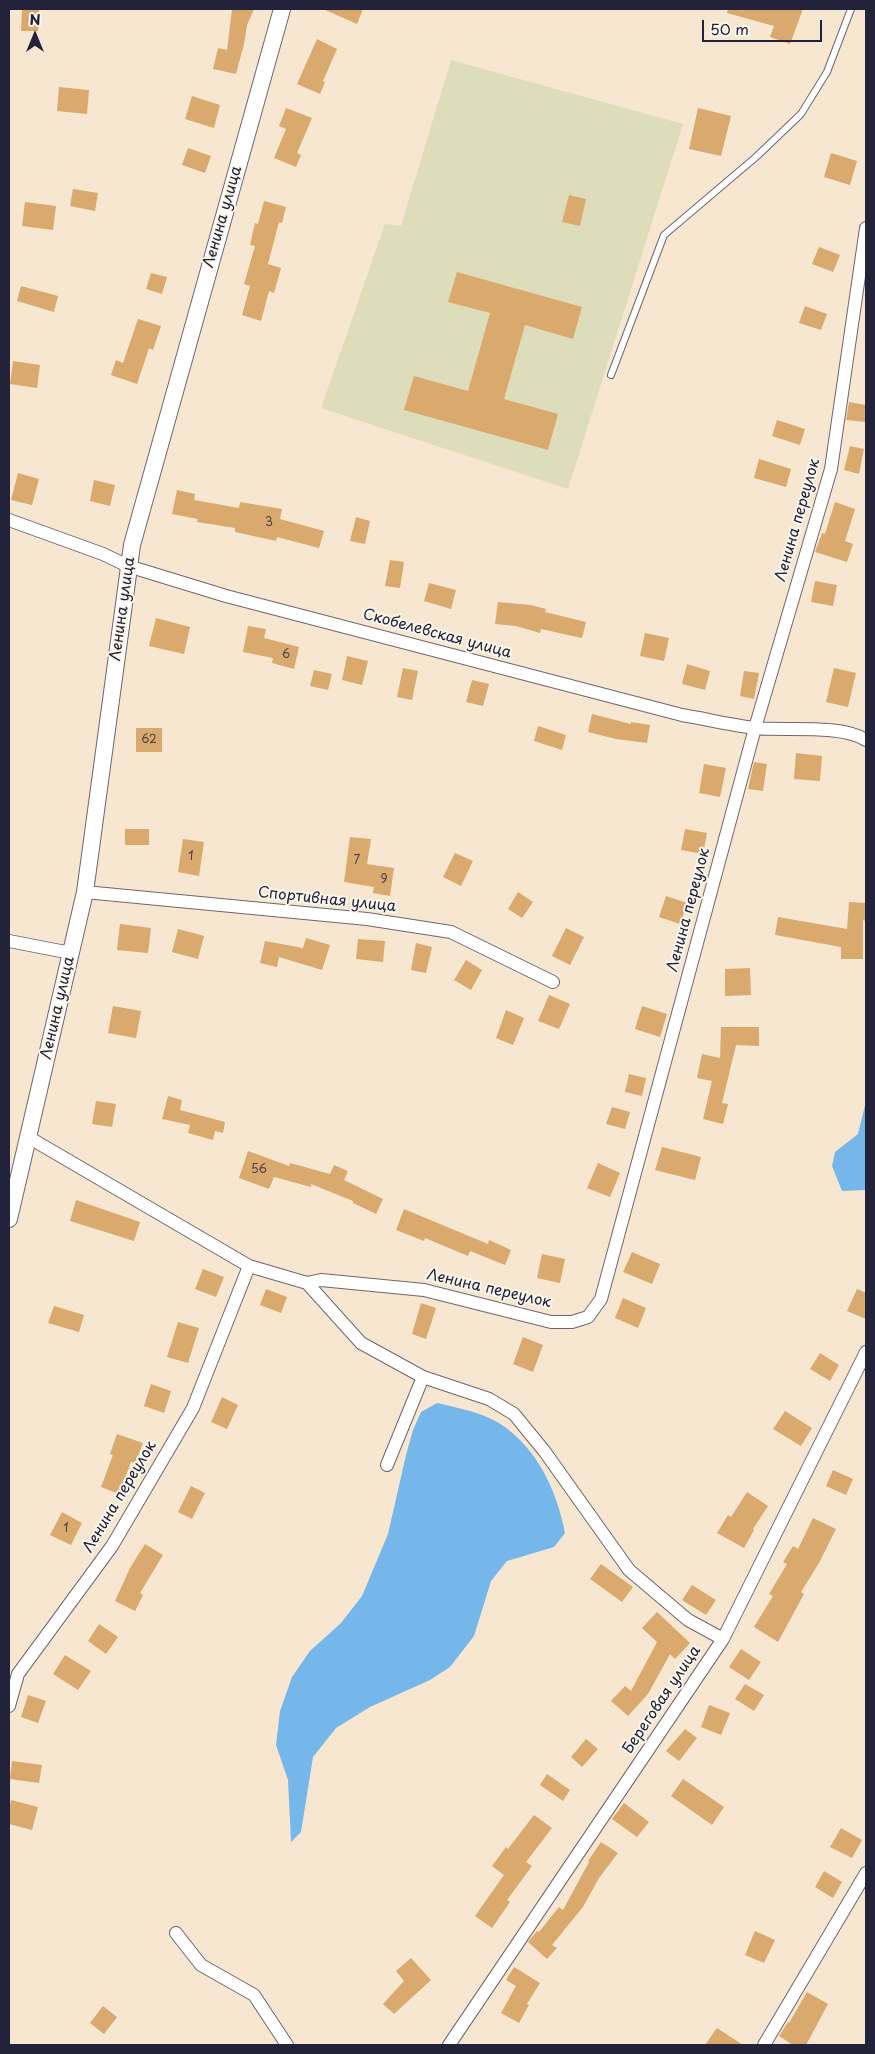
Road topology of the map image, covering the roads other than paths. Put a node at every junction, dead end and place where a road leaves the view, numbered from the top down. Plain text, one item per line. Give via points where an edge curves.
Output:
1 (282, 9) edge
2 (851, 9) edge
3 (866, 228) edge
4 (612, 375) dead end
5 (9, 520) edge
6 (128, 566) junction
7 (755, 728) junction
8 (866, 740) edge
9 (85, 892) junction
10 (9, 941) edge
11 (71, 953) junction
12 (553, 982) dead end
13 (28, 1137) junction
14 (9, 1220) edge
15 (249, 1266) junction
16 (307, 1283) junction
17 (866, 1352) edge
18 (423, 1377) junction
19 (387, 1466) dead end
20 (723, 1639) junction
21 (9, 1706) edge
22 (866, 1873) edge
23 (176, 1933) dead end
24 (287, 2045) edge
25 (449, 2045) edge
26 (764, 2045) edge

1 - 6 street, Ленина улица
2 - 4 lane via 827,72 800,114 664,234
3 - 7 street, Ленина переулок via 831,469
5 - 6 street, Скобелевская улица
6 - 7 street, Скобелевская улица via 226,596 682,715
6 - 9 street, Ленина улица
7 - 8 street, Скобелевская улица via 836,731 859,735
7 - 16 street, Ленина переулок via 601,1299 588,1317 572,1322 551,1322 424,1290 321,1280
9 - 11 street, Ленина улица
9 - 12 street, Спортивная улица via 367,919 451,932
10 - 11 street
11 - 13 street, Ленина улица
13 - 14 street, Ленина улица
13 - 15 street
15 - 16 street
15 - 21 street, Ленина переулок via 193,1408 112,1546 18,1674
16 - 18 street via 361,1343
17 - 20 street, Береговая улица
18 - 19 street
18 - 20 street via 489,1399 514,1414 546,1452 629,1570 688,1620
20 - 25 street, Береговая улица
22 - 26 street
23 - 24 street via 201,1966 254,1995

